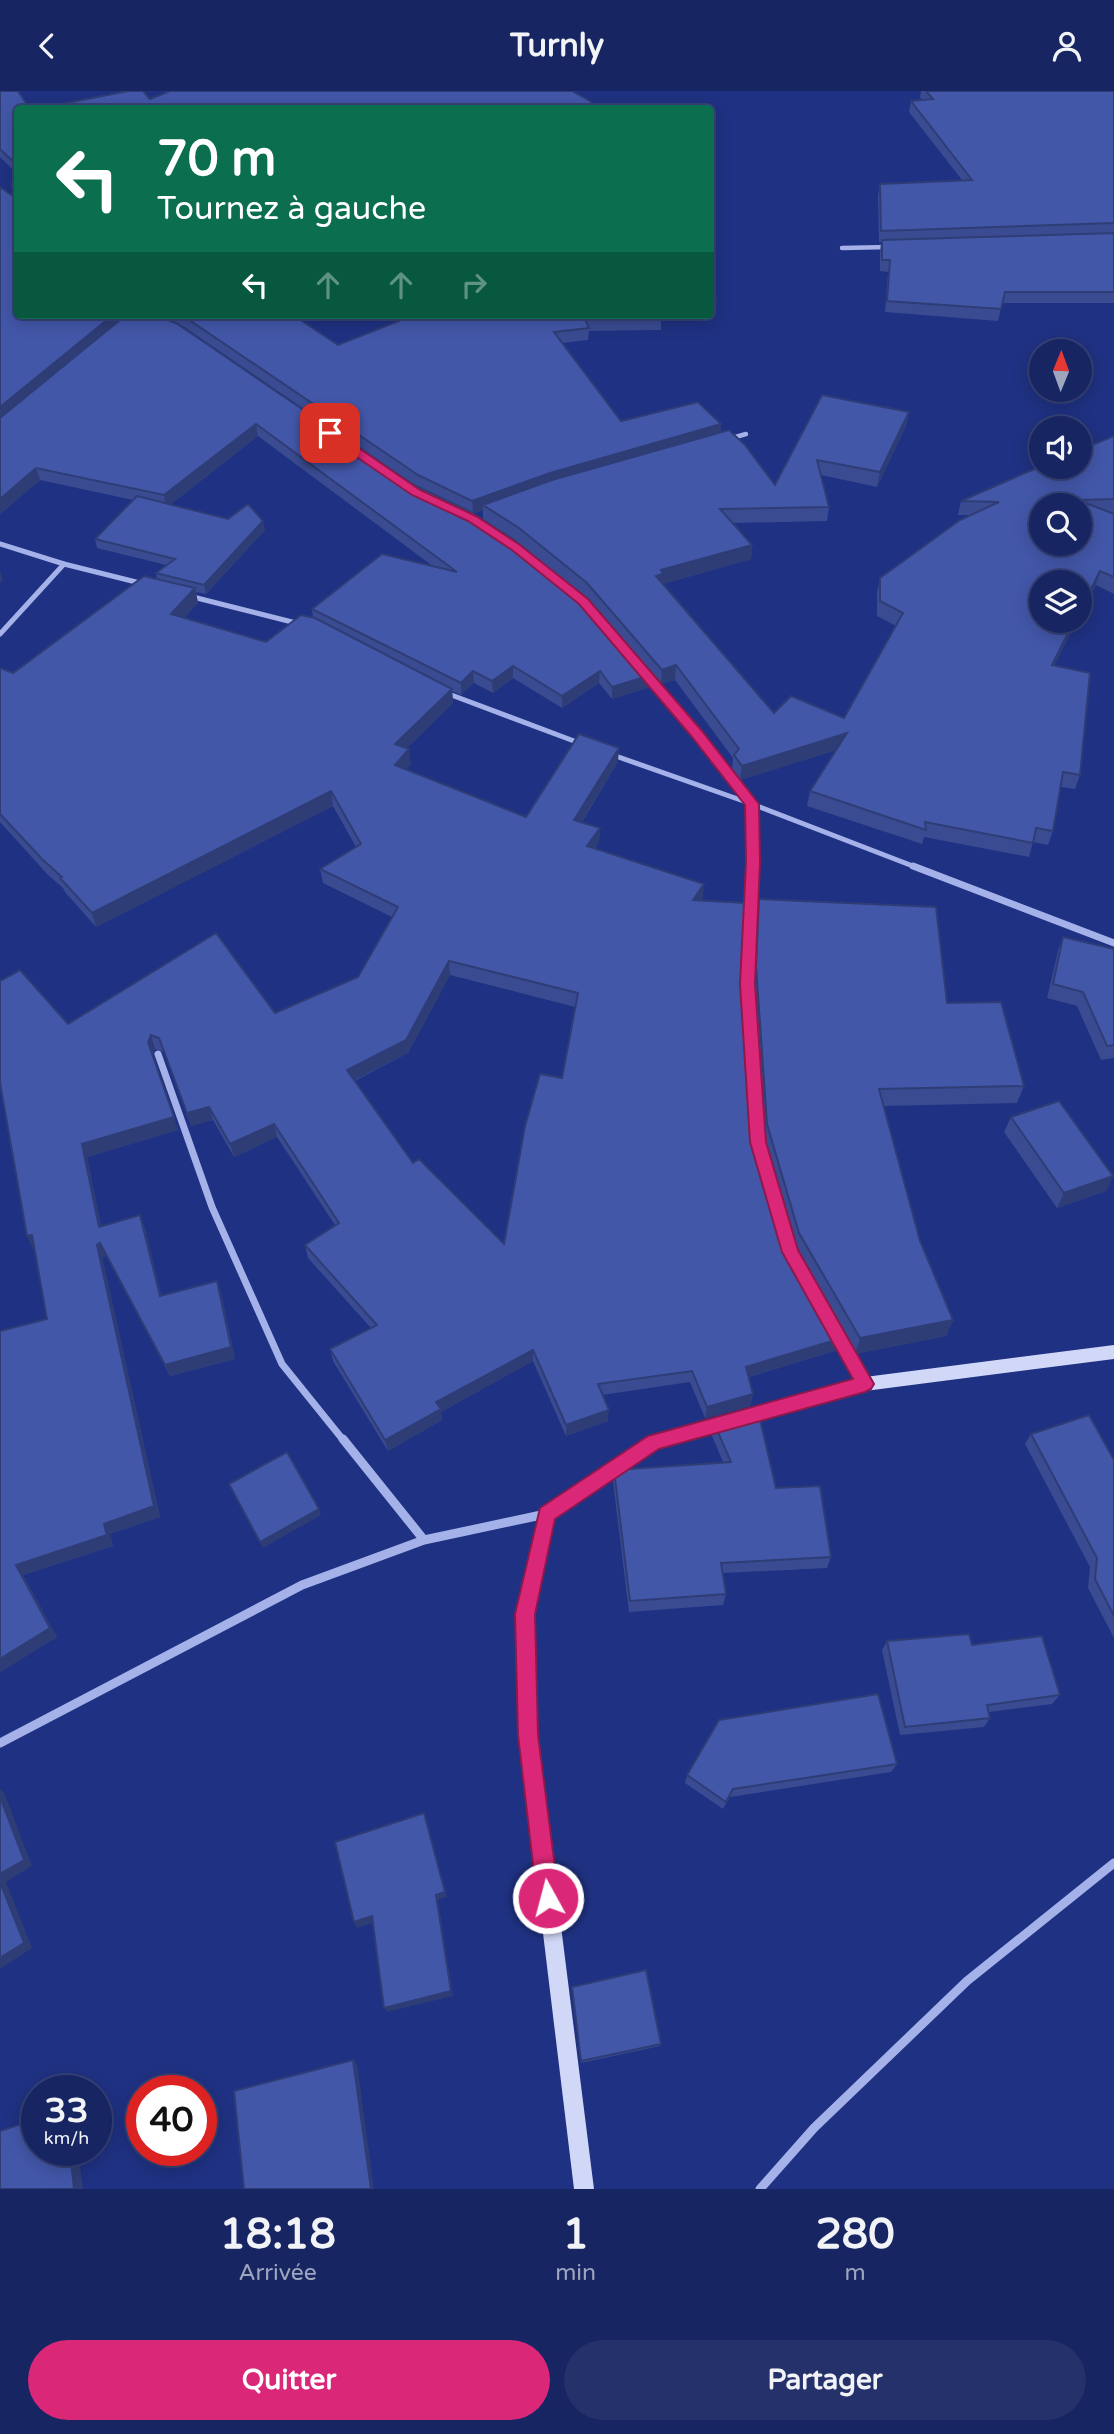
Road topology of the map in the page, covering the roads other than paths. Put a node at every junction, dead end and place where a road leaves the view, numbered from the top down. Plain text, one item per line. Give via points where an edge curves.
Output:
1 (896, 247) edge
2 (842, 248) dead end
3 (746, 434) dead end
4 (720, 442) edge
5 (0, 544) edge
6 (64, 564) junction
7 (158, 588) edge
8 (185, 595) edge
9 (306, 625) edge
10 (0, 634) edge
11 (645, 673) edge
12 (434, 687) edge
13 (585, 745) edge
14 (598, 749) edge
15 (752, 804) junction
16 (1114, 943) edge
17 (158, 1054) edge
18 (761, 1154) edge
19 (772, 1191) edge
20 (797, 1264) edge
21 (831, 1324) edge
22 (1114, 1352) edge
23 (865, 1384) junction
24 (547, 1514) junction
25 (424, 1540) junction
26 (0, 1743) edge
27 (1114, 1863) edge
28 (584, 2189) edge
29 (760, 2189) edge

1 - 2 street
3 - 4 lane
5 - 6 street
6 - 7 street
6 - 10 street
8 - 9 street
11 - 15 street
12 - 13 street
14 - 15 street
15 - 16 street
15 - 18 street via 747,984
17 - 25 street via 212,1206 282,1363
19 - 20 street
21 - 23 street
22 - 23 street
23 - 24 street via 654,1442
24 - 25 street
24 - 28 street via 525,1614 528,1735
25 - 26 street via 302,1585
27 - 29 street via 967,1981 814,2129

